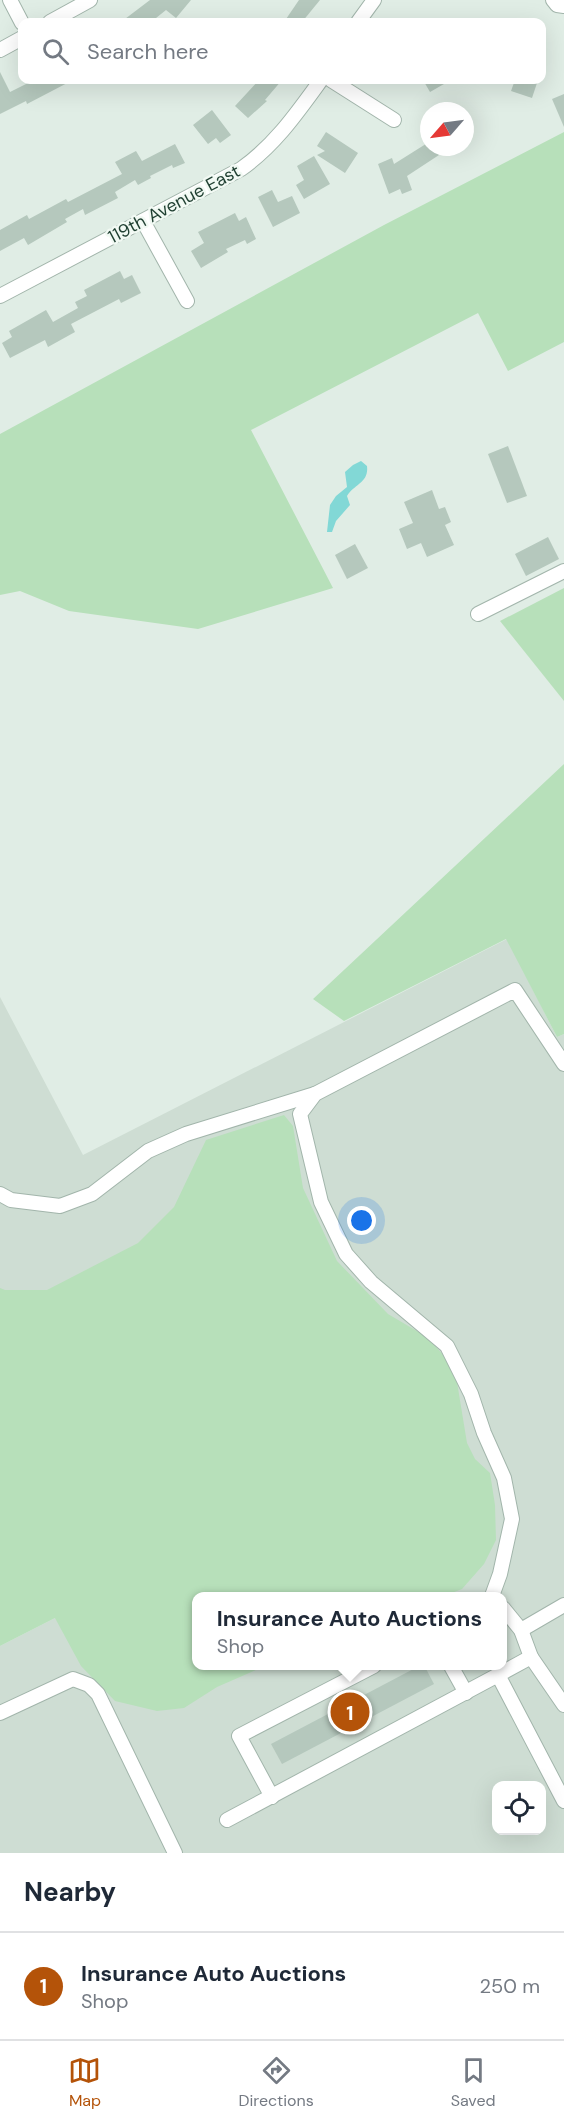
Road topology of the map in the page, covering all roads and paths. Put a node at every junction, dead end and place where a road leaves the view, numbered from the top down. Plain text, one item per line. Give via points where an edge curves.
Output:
1 (10, 0) edge
2 (90, 0) edge
3 (374, 0) edge
4 (19, 18) edge
5 (57, 18) edge
6 (361, 18) edge
7 (18, 40) edge
8 (0, 50) edge
9 (318, 84) edge
10 (337, 84) edge
11 (394, 120) dead end
12 (143, 220) junction
13 (0, 296) edge
14 (187, 301) dead end
15 (564, 571) edge
16 (478, 614) dead end
17 (564, 1064) edge
18 (315, 1094) junction
19 (0, 1185) edge
20 (6, 1197) edge
21 (493, 1592) edge
22 (564, 1605) edge
23 (507, 1613) edge
24 (521, 1630) junction
25 (531, 1657) junction
26 (364, 1670) edge
27 (454, 1670) edge
28 (498, 1675) junction
29 (466, 1693) junction
30 (564, 1706) edge
31 (0, 1713) edge
32 (272, 1797) junction
33 (564, 1801) edge
34 (227, 1820) dead end
35 (175, 1853) edge

1 - 4 street
2 - 5 street
3 - 6 street
7 - 8 street
9 - 12 street, 119th Avenue East via 258,157
10 - 11 street
12 - 13 street, 119th Avenue East
12 - 14 street
15 - 16 street
17 - 18 street via 515,990
18 - 20 street via 186,1134 148,1151 92,1194 60,1206
18 - 21 street via 300,1114 321,1202 346,1254 371,1282 447,1346 471,1394 504,1478 512,1519
19 - 20 street
22 - 24 street
23 - 24 street
24 - 25 street
25 - 28 street
25 - 30 street
26 - 32 street via 239,1736
27 - 29 street
28 - 29 street
28 - 33 street
29 - 32 street
31 - 35 street via 73,1679 89,1685 98,1694
32 - 34 street

